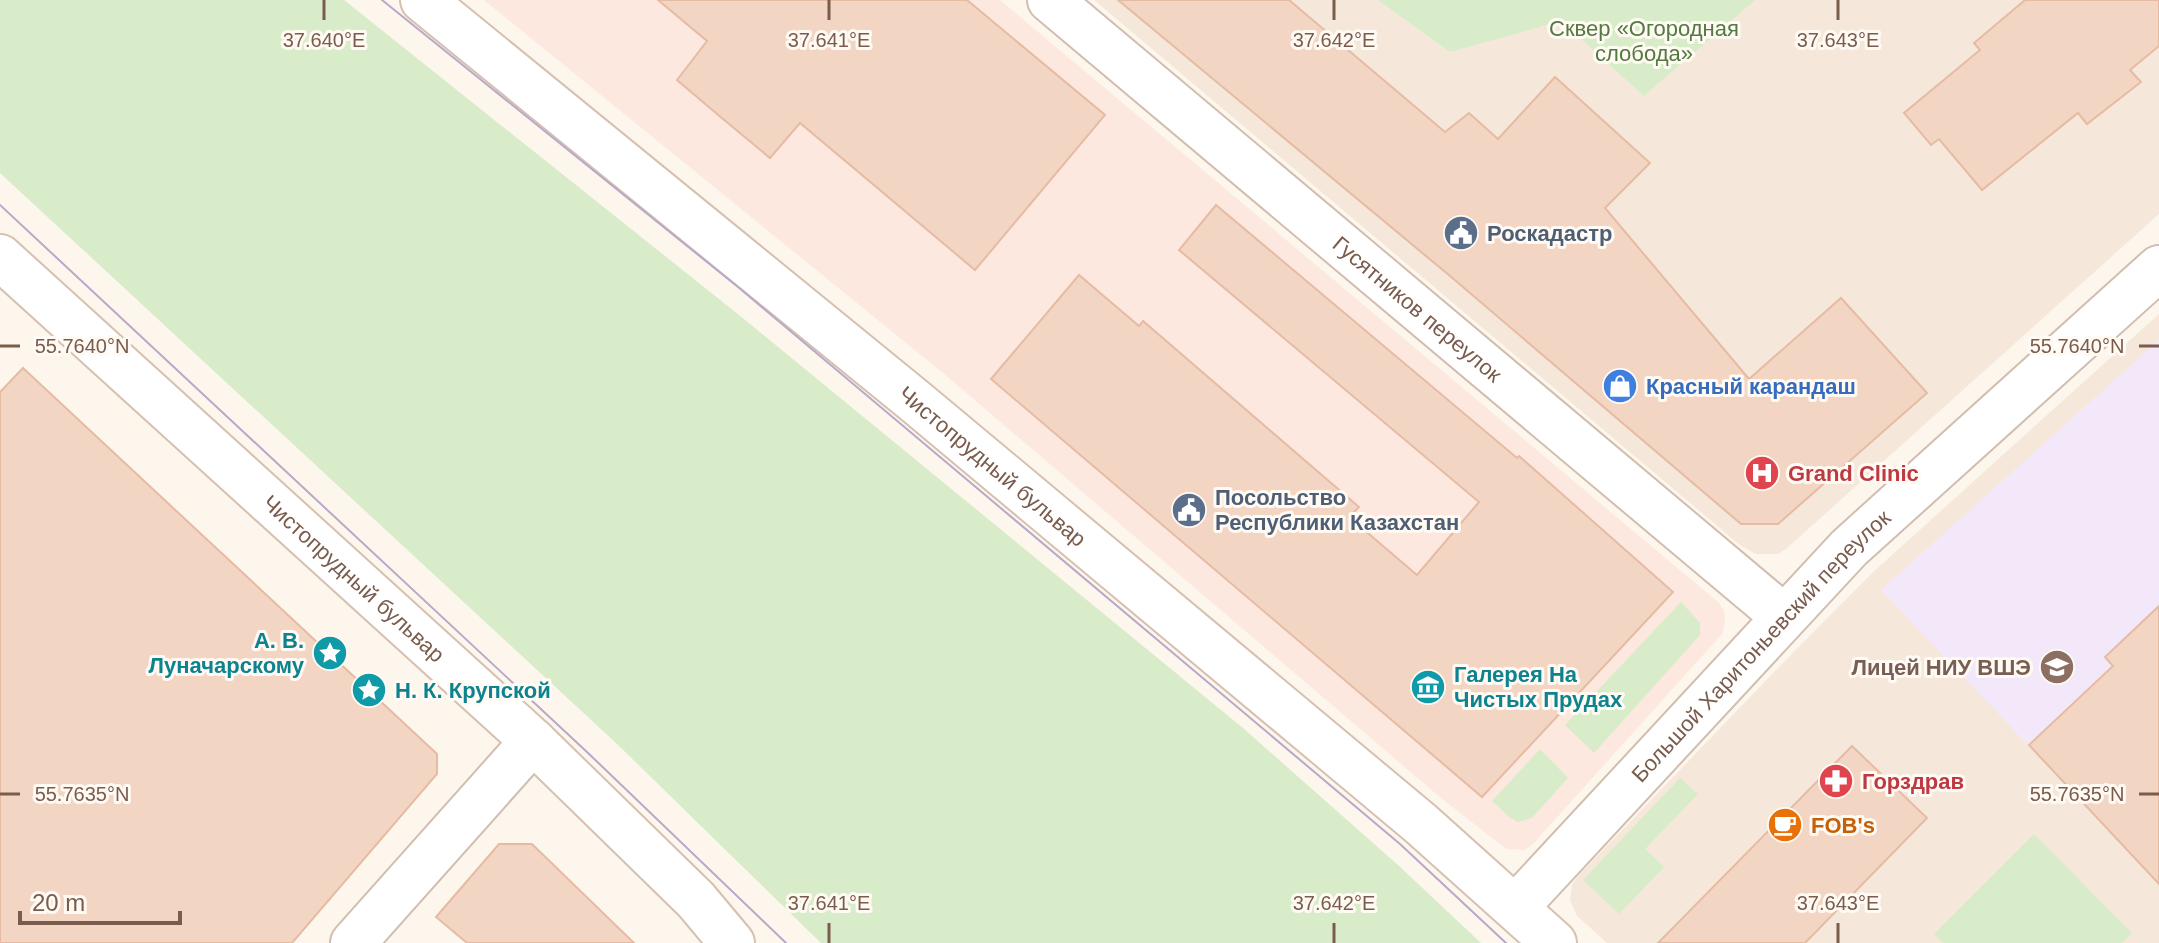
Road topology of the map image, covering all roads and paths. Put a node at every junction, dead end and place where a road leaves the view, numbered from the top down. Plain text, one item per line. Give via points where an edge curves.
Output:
1 (423, 0) edge
2 (1050, 0) edge
3 (0, 257) edge
4 (2159, 268) edge
5 (1784, 617) junction
6 (533, 741) junction
7 (1516, 907) junction
8 (353, 943) edge
9 (732, 943) edge
10 (1554, 943) edge

1 - 7 main road, Чистопрудный бульвар via 916,402
2 - 5 main road, Гусятников переулок
3 - 6 main road, Чистопрудный бульвар
4 - 5 main road, Большой Харитоньевский переулок via 1849,548
5 - 7 main road, Большой Харитоньевский переулок
6 - 8 main road
6 - 9 main road, Чистопрудный бульвар via 696,900
7 - 10 main road, Чистопрудный бульвар

